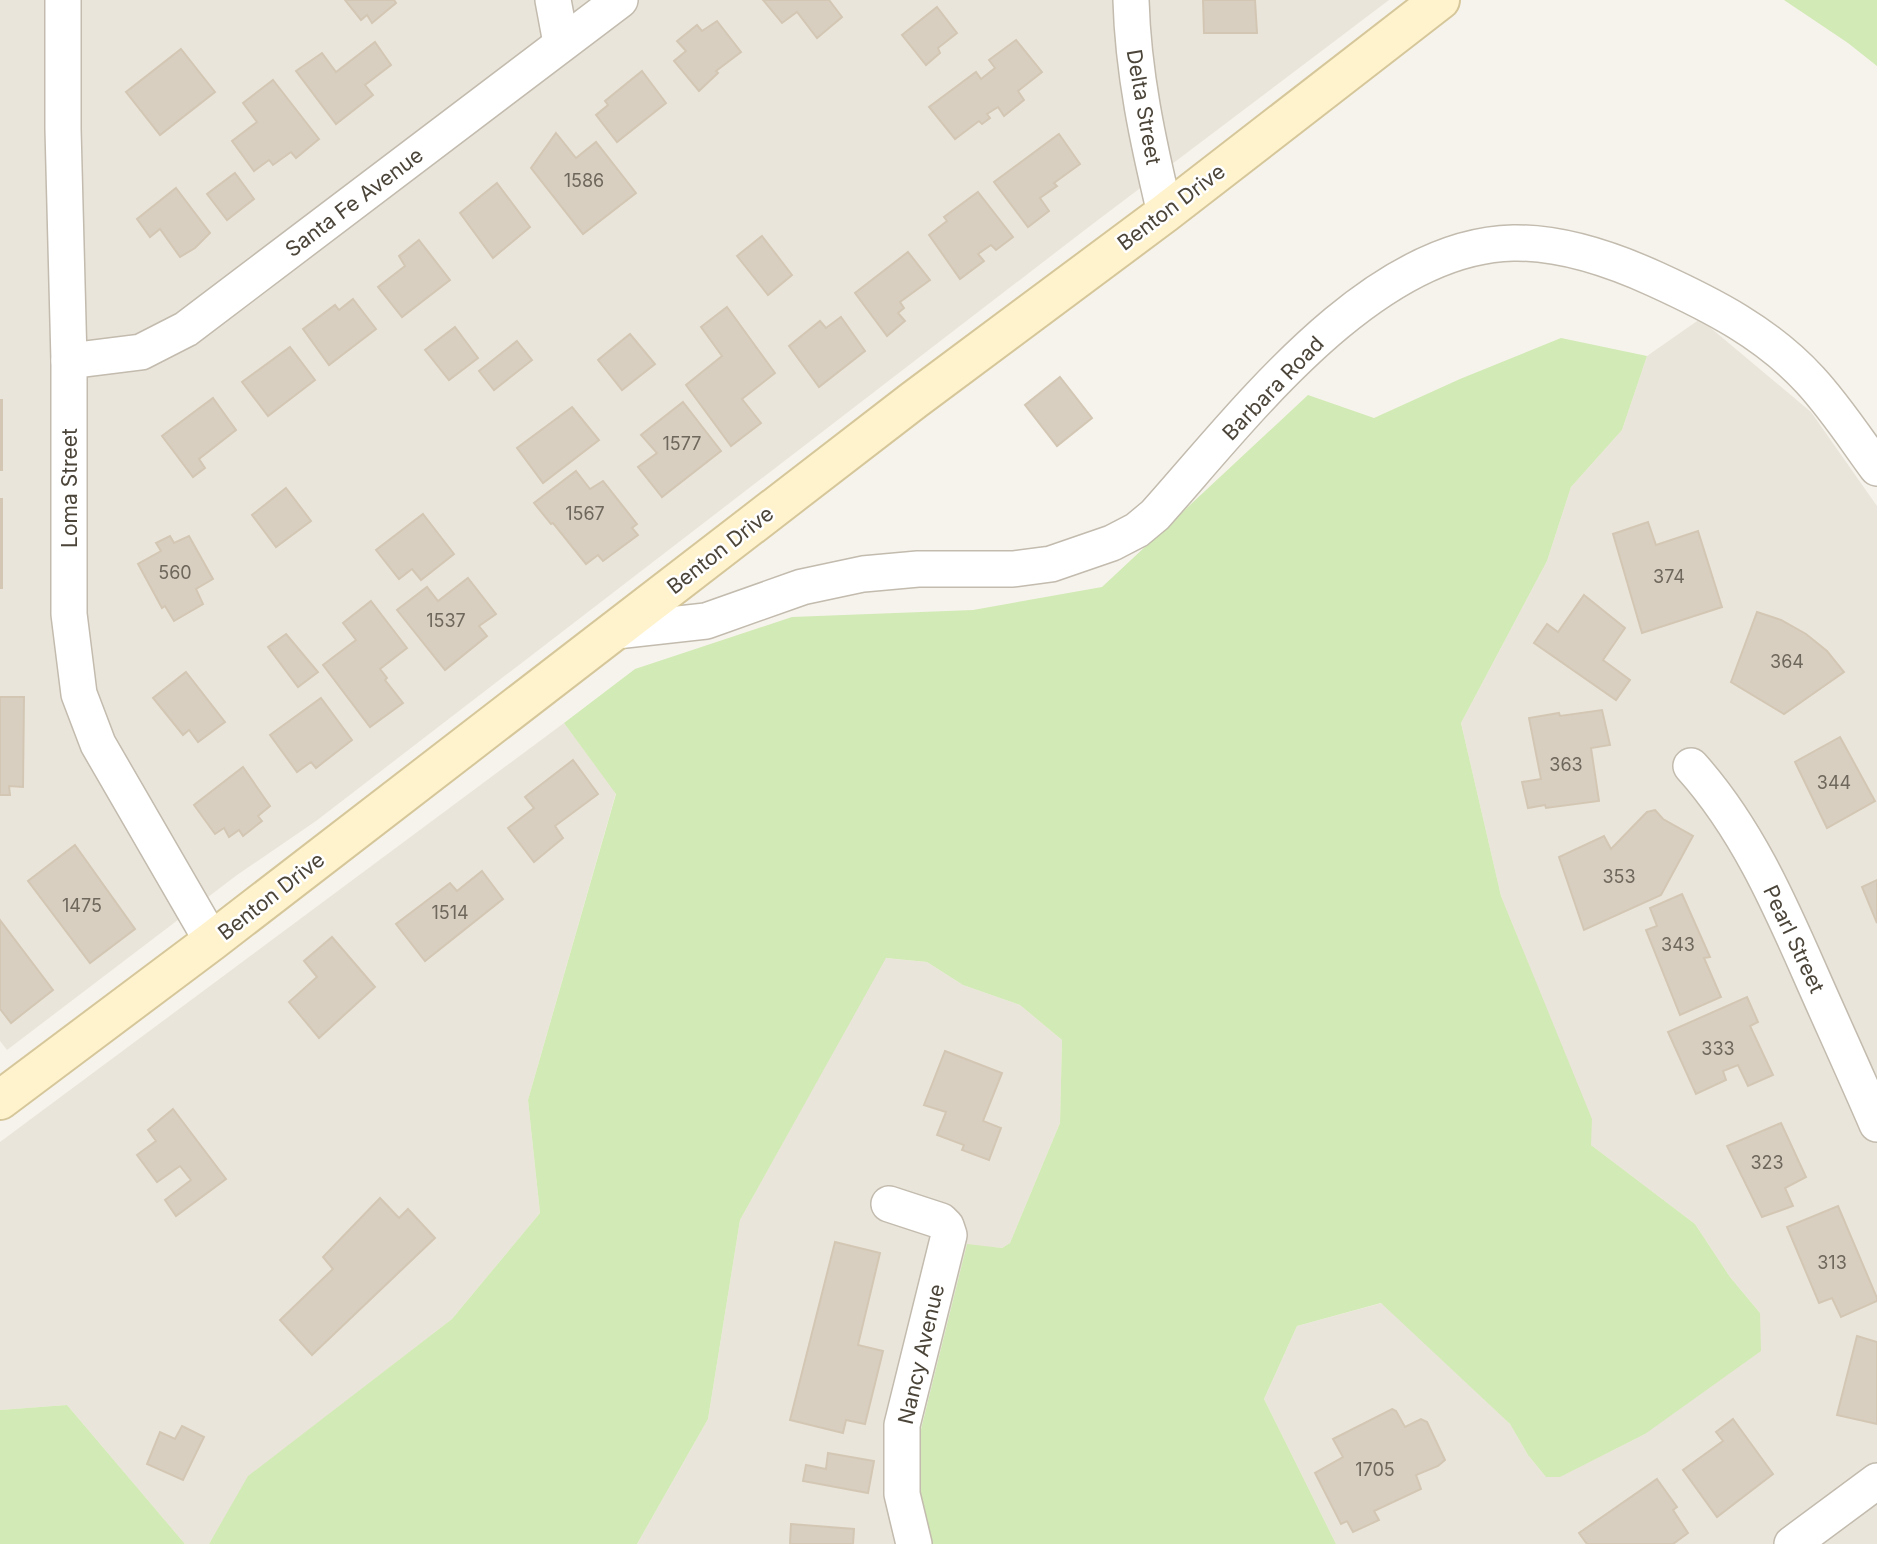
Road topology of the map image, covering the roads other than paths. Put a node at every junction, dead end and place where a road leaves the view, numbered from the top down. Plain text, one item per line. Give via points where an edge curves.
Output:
1 (63, 0) edge
2 (553, 0) edge
3 (620, 0) edge
4 (1131, 0) edge
5 (1440, 0) edge
6 (561, 43) junction
7 (1165, 213) junction
8 (69, 361) junction
9 (1877, 468) edge
10 (616, 631) junction
11 (1690, 766) dead end
12 (212, 941) junction
13 (0, 1100) edge
14 (1877, 1124) edge
15 (889, 1204) dead end
16 (1877, 1481) edge
17 (914, 1544) edge
18 (1792, 1544) edge

1 - 8 street, Loma Street
2 - 6 street
3 - 6 street, Santa Fe Avenue
4 - 7 street, Delta Street via 1136,78
5 - 7 street, Benton Drive
6 - 8 street, Santa Fe Avenue via 186,329 141,352
7 - 10 street, Benton Drive
8 - 12 street, Loma Street via 69,614 79,694 98,744
9 - 10 street, Barbara Road via 1808,378 1781,352 1722,312 1637,271 1584,253 1559,246 1488,245 1417,270 1341,319 1288,366 1155,515 1112,543 1032,568 863,574 802,587 706,621
10 - 12 street, Benton Drive
11 - 14 street, Pearl Street via 1720,801 1770,886
12 - 13 street, Benton Drive
15 - 17 street, Nancy Avenue via 941,1221 949,1235 902,1425 902,1494
16 - 18 street

